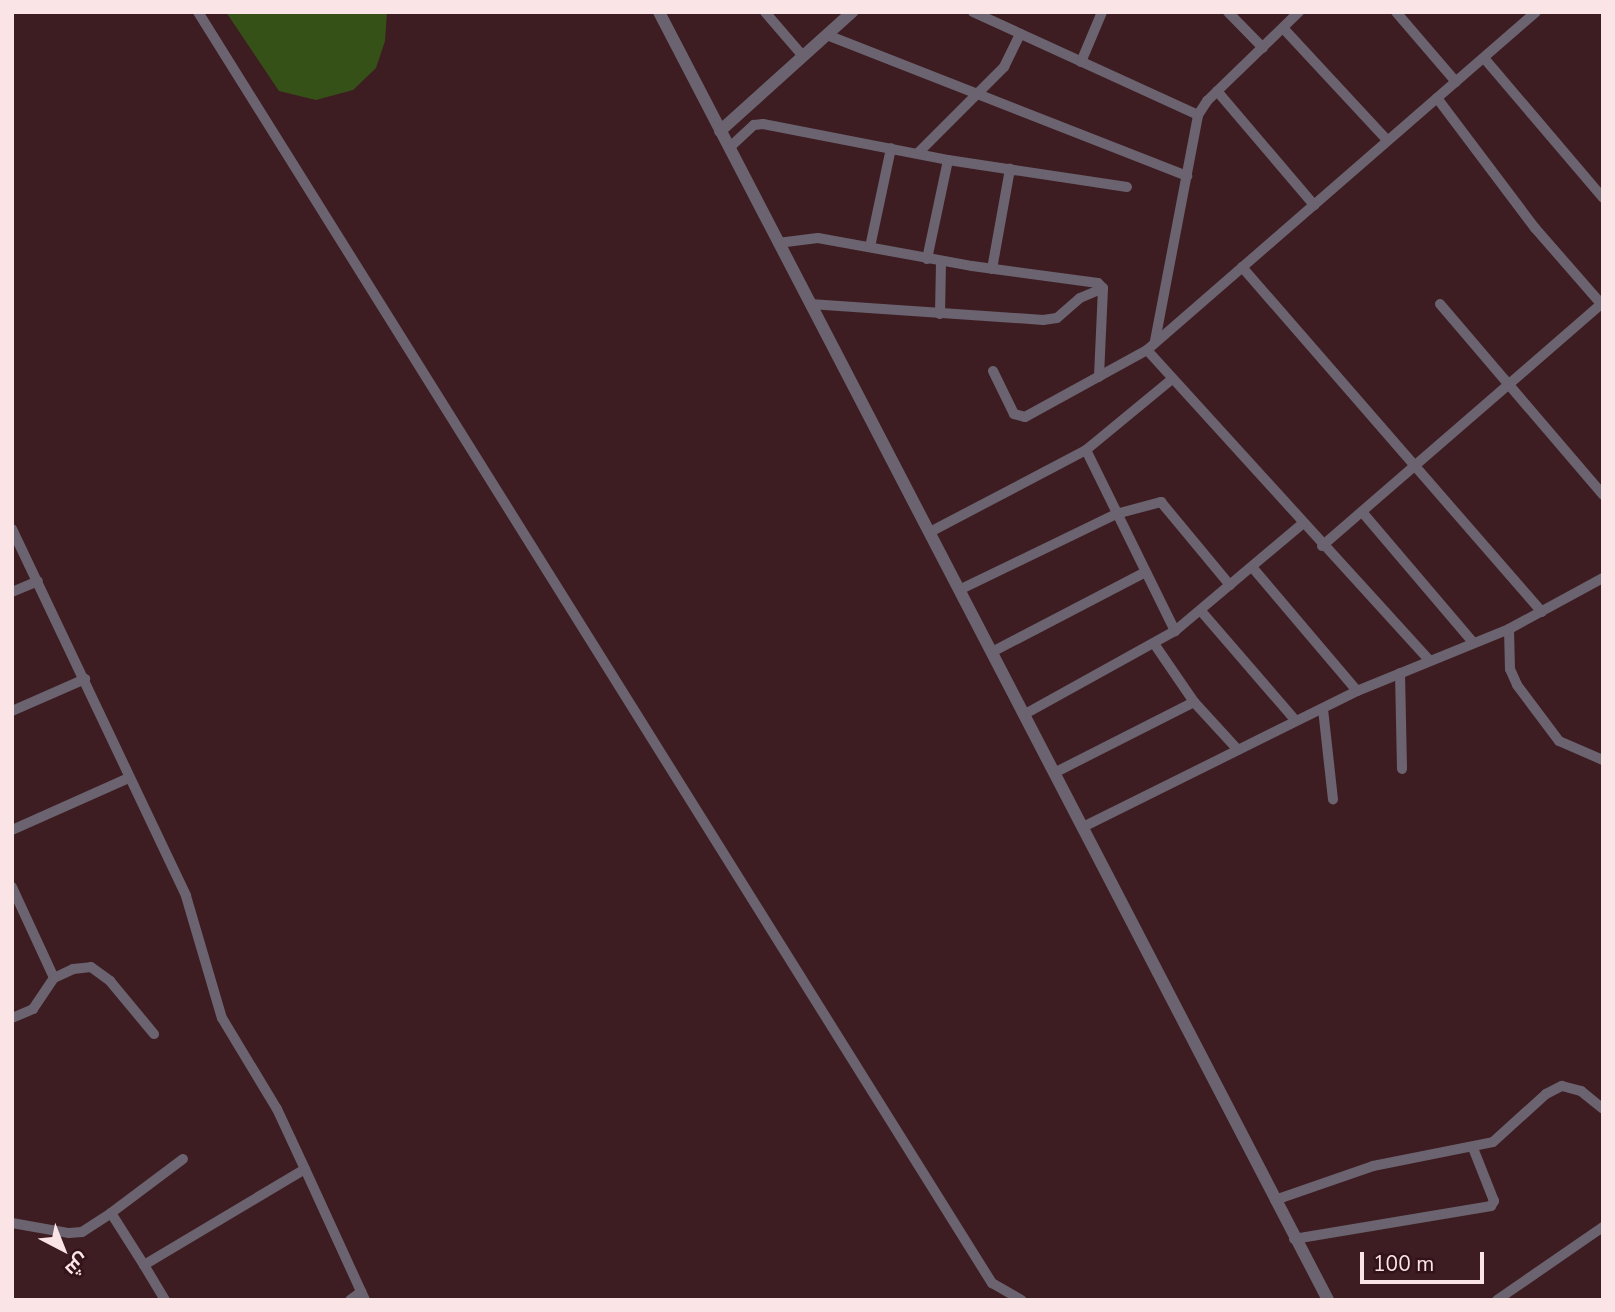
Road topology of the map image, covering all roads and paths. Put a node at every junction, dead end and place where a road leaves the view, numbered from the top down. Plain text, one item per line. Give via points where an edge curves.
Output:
1 (198, 12) edge
2 (659, 12) edge
3 (765, 12) edge
4 (852, 12) edge
5 (973, 12) edge
6 (1102, 12) edge
7 (1228, 12) edge
8 (1299, 12) edge
9 (1396, 12) edge
10 (1536, 12) edge
11 (1283, 28) junction
12 (1020, 34) junction
13 (827, 35) junction
14 (1262, 48) junction
15 (803, 55) junction
16 (1484, 58) junction
17 (1081, 62) junction
18 (1456, 82) junction
19 (1217, 91) junction
20 (976, 95) junction
21 (1437, 98) junction
22 (1198, 115) junction
23 (720, 131) junction
24 (1387, 140) junction
25 (729, 148) junction
26 (891, 148) junction
27 (918, 153) junction
28 (948, 160) junction
29 (1010, 169) junction
30 (1187, 176) junction
31 (1127, 187) dead end
32 (1603, 198) edge
33 (1314, 205) junction
34 (778, 243) junction
35 (870, 247) junction
36 (927, 259) junction
37 (941, 262) junction
38 (1242, 267) junction
39 (992, 269) junction
40 (1102, 288) junction
41 (810, 304) junction
42 (1440, 304) dead end
43 (1602, 304) edge
44 (940, 314) junction
45 (1155, 341) junction
46 (1147, 350) junction
47 (993, 372) dead end
48 (1099, 377) junction
49 (1172, 379) junction
50 (1510, 387) junction
51 (1086, 450) junction
52 (1418, 467) junction
53 (1602, 491) edge
54 (1363, 513) junction
55 (1116, 514) junction
56 (1302, 524) junction
57 (12, 529) edge
58 (930, 532) junction
59 (1322, 547) junction
60 (1252, 567) junction
61 (1144, 573) junction
62 (1603, 578) edge
63 (38, 581) junction
64 (1230, 585) junction
65 (959, 590) junction
66 (12, 592) edge
67 (1201, 611) junction
68 (1542, 612) junction
69 (1509, 629) junction
70 (1175, 631) junction
71 (1472, 641) junction
72 (1154, 645) junction
73 (992, 652) junction
74 (1429, 660) junction
75 (1400, 673) junction
76 (85, 679) junction
77 (1357, 691) junction
78 (1194, 702) junction
79 (1323, 709) junction
80 (12, 710) edge
81 (1025, 714) junction
82 (1296, 721) junction
83 (1238, 750) junction
84 (1603, 760) edge
85 (1402, 769) dead end
86 (1054, 773) junction
87 (129, 778) junction
88 (1333, 799) dead end
89 (1083, 827) junction
90 (12, 830) edge
91 (12, 887) edge
92 (54, 978) junction
93 (12, 1018) edge
94 (154, 1034) dead end
95 (1603, 1109) edge
96 (1473, 1148) junction
97 (183, 1159) dead end
98 (305, 1169) junction
99 (1275, 1200) junction
100 (111, 1213) junction
101 (12, 1223) edge
102 (1603, 1227) edge
103 (1294, 1240) junction
104 (144, 1265) junction
105 (363, 1296) edge
106 (165, 1300) edge
107 (349, 1300) edge
108 (1022, 1300) edge
109 (1328, 1300) edge
110 (1497, 1300) edge

1 - 108 street via 992,1283
2 - 23 street
3 - 15 street
4 - 13 street
5 - 12 street
6 - 17 street
7 - 14 street
8 - 11 street
9 - 18 street
10 - 16 street
11 - 14 street
11 - 24 street
12 - 17 street
12 - 20 street via 1004,67
13 - 15 street
13 - 20 street
14 - 19 street
15 - 23 street
16 - 18 street
16 - 32 street
17 - 22 street
18 - 21 street
19 - 22 street
19 - 33 street
20 - 27 street
20 - 30 street
21 - 24 street
21 - 43 street via 1535,228
22 - 30 street
23 - 25 street
24 - 33 street
25 - 26 street via 754,125 763,124
25 - 34 street
26 - 27 street
26 - 35 street
27 - 28 street
28 - 29 street
28 - 36 street
29 - 31 street
29 - 39 street
30 - 45 street
33 - 38 street
34 - 35 street via 818,238
34 - 41 street
35 - 36 street
36 - 37 street
37 - 39 street
37 - 44 street
38 - 45 street
38 - 52 street
39 - 40 street via 1098,283
40 - 44 street via 1080,298 1058,318
40 - 48 street
41 - 44 street
41 - 58 street
42 - 50 street
43 - 50 street
45 - 46 street
46 - 48 street
46 - 49 street
47 - 48 street via 1019,417
49 - 51 street
49 - 56 street
50 - 52 street
50 - 53 street
51 - 55 street
51 - 58 street
52 - 54 street
52 - 68 street
54 - 59 street
54 - 71 street
55 - 61 street
55 - 64 street via 1153,502 1168,505
55 - 65 street
56 - 59 street
56 - 60 street
57 - 63 street
58 - 65 street
59 - 74 street
60 - 64 street
60 - 77 street
61 - 70 street
61 - 73 street
62 - 68 street
63 - 66 street
63 - 76 street
64 - 67 street
65 - 73 street
67 - 70 street
67 - 82 street
68 - 69 street
69 - 71 street
69 - 84 street via 1510,670 1517,685 1559,741
70 - 72 street
71 - 74 street
72 - 78 street
72 - 81 street
73 - 81 street
74 - 75 street
75 - 77 street
75 - 85 street
76 - 80 street
76 - 87 street
77 - 79 street
78 - 83 street
78 - 86 street
79 - 82 street
79 - 88 street
81 - 86 street
82 - 83 street
83 - 89 street
86 - 89 street
87 - 90 street
87 - 98 street via 186,897 222,1018 277,1109
89 - 99 street
91 - 92 street
92 - 93 street via 33,1009
92 - 94 street via 80,967 102,972
95 - 96 street via 1581,1091 1562,1086 1546,1094 1493,1142
96 - 99 street via 1421,1153
96 - 103 street via 1494,1201 1491,1206
97 - 100 street
98 - 104 street
98 - 105 street
99 - 103 street
100 - 101 street via 82,1232
100 - 104 street
102 - 110 street
103 - 109 street
104 - 106 street
105 - 107 street

